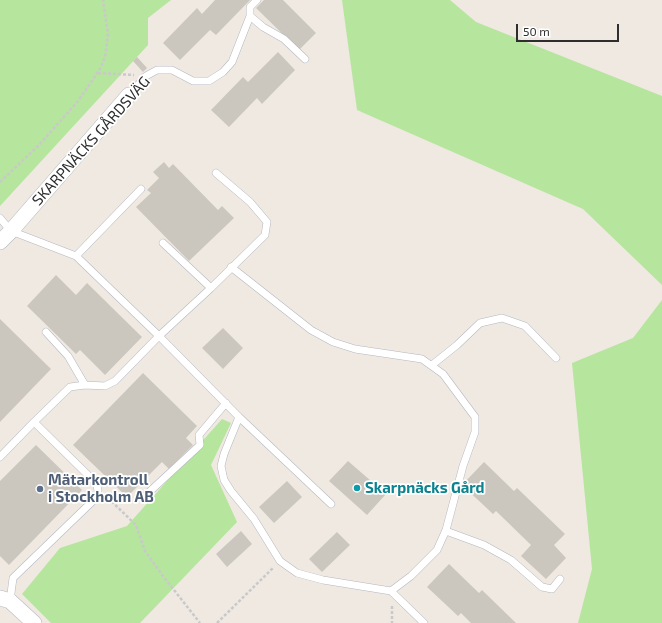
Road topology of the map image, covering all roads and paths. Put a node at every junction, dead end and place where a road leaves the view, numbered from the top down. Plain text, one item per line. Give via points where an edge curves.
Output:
1 (103, 0) edge
2 (257, 0) edge
3 (250, 16) junction
4 (305, 59) dead end
5 (97, 73) junction
6 (146, 76) junction
7 (129, 95) joint
8 (216, 173) dead end
9 (0, 182) edge
10 (141, 189) dead end
11 (0, 218) edge
12 (5, 237) edge
13 (163, 243) dead end
14 (76, 256) junction
15 (231, 267) junction
16 (211, 288) junction
17 (46, 332) dead end
18 (159, 336) junction
19 (556, 358) dead end
20 (432, 365) junction
21 (85, 385) junction
22 (226, 403) junction
23 (239, 417) junction
24 (34, 422) junction
25 (0, 457) edge
26 (98, 490) junction
27 (147, 494) dead end
28 (331, 504) dead end
29 (446, 531) junction
30 (280, 561) junction
31 (560, 579) dead end
32 (391, 591) junction
33 (5, 600) edge
34 (34, 623) edge
35 (200, 623) edge
36 (217, 623) edge
37 (424, 623) edge

1 - 5 path via 108,35 105,57
2 - 3 lane, SKARPNÄCKS GÅRDSVÄG via 250,7
3 - 4 lane via 284,39
3 - 6 lane, SKARPNÄCKS GÅRDSVÄG via 232,62 209,81 194,81 172,70 157,70
5 - 6 path
5 - 9 path via 73,107 39,145
6 - 7 lane, SKARPNÄCKS GÅRDSVÄG
7 - 12 street, SKARPNÄCKS GÅRDSVÄG
8 - 15 lane via 250,202 267,222 265,235
10 - 14 lane
11 - 12 lane
12 - 14 lane
13 - 16 lane
14 - 18 lane
15 - 16 lane
15 - 20 lane via 311,330 333,342 355,350 422,359
16 - 18 lane
17 - 21 lane via 68,356
18 - 21 lane via 115,382 105,386
18 - 22 lane
19 - 20 lane via 525,326 502,318 480,323
20 - 29 lane via 443,374 474,417 475,432
21 - 24 lane via 70,387
22 - 23 lane
22 - 27 lane via 199,435 200,445
23 - 28 lane
23 - 30 lane via 221,466 224,480 254,519
24 - 25 lane
24 - 26 lane via 96,483
26 - 33 lane via 98,496 13,578
26 - 35 path via 136,525 146,551
29 - 31 lane via 484,544 511,560 542,587 552,589
29 - 32 lane via 437,550 411,576
30 - 32 lane via 297,573
30 - 36 path
32 - 37 lane
33 - 34 street

